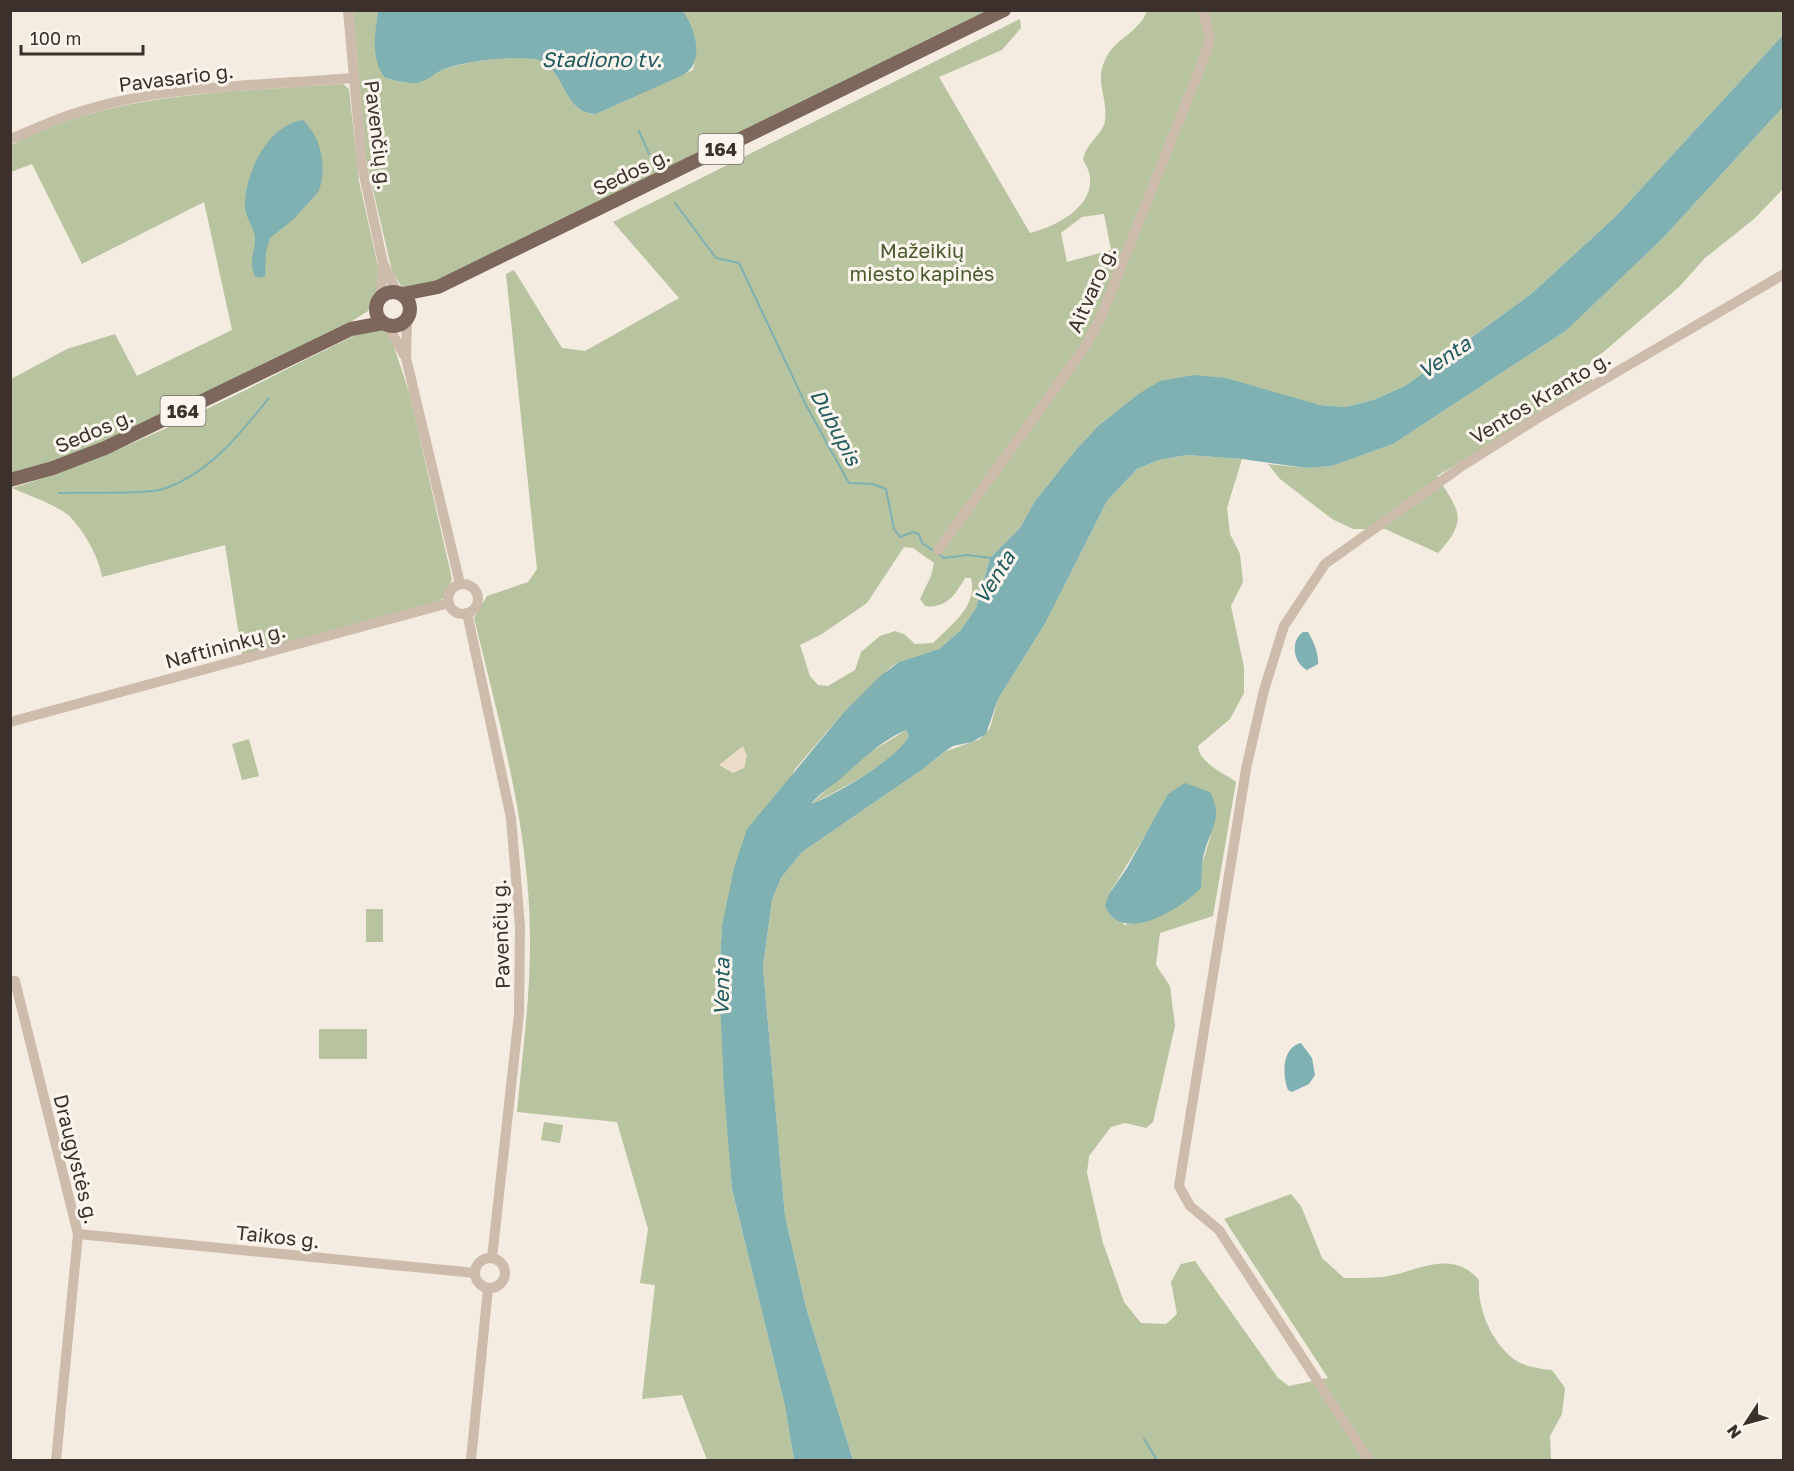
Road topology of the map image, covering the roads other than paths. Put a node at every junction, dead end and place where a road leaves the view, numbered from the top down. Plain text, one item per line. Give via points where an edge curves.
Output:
1 (348, 10) edge
2 (1004, 10) edge
3 (1203, 10) edge
4 (353, 78) junction
5 (10, 139) edge
6 (383, 263) junction
7 (1784, 274) edge
8 (438, 287) junction
9 (400, 293) junction
10 (379, 301) junction
11 (409, 316) junction
12 (385, 324) junction
13 (351, 329) junction
14 (406, 358) junction
15 (10, 480) edge
16 (938, 550) dead end
17 (460, 584) junction
18 (448, 603) junction
19 (467, 613) junction
20 (10, 722) edge
21 (10, 981) edge
22 (78, 1234) junction
23 (492, 1258) junction
24 (475, 1273) junction
25 (488, 1288) junction
26 (56, 1461) edge
27 (471, 1461) edge
28 (1369, 1461) edge

1 - 4 street, Pavenčių g.
2 - 8 main road, Sedos g. / 164
3 - 16 street, Aitvaro g. via 1210,38 1206,53 1101,318 1085,347
4 - 5 street, Pavasario g. via 187,91 126,100 80,111
4 - 6 street, Pavenčių g. via 362,166
6 - 9 street, Pavenčių g.
6 - 10 street, Pavenčių g.
7 - 28 street, Ventos Kranto g. via 1462,466 1325,564 1284,626 1246,769 1179,1186 1190,1206 1219,1230
8 - 9 main road, Sedos g. / 164
8 - 11 main road, Sedos g. / 164
9 - 10 main road, 164 via 389,292
9 - 11 main road via 410,302
10 - 12 main road via 378,315
10 - 13 main road, Sedos g. / 164
11 - 12 main road, 164 via 395,326
11 - 14 street
12 - 13 main road, Sedos g. / 164
12 - 14 street
13 - 15 main road, Sedos g. / 164 via 105,448
14 - 17 street
17 - 18 street via 449,593
17 - 19 street via 469,585 478,594 477,604
18 - 19 street via 454,611
18 - 20 street, Naftininkų g.
19 - 23 street, Pavenčių g. via 511,818 520,926 519,1014
21 - 22 street, Draugystės g. via 15,981
22 - 24 street, Taikos g.
22 - 26 street, Draugystės g.
23 - 24 street via 480,1262
23 - 25 street via 503,1264 505,1276 497,1287
24 - 25 street via 480,1285
25 - 27 street

